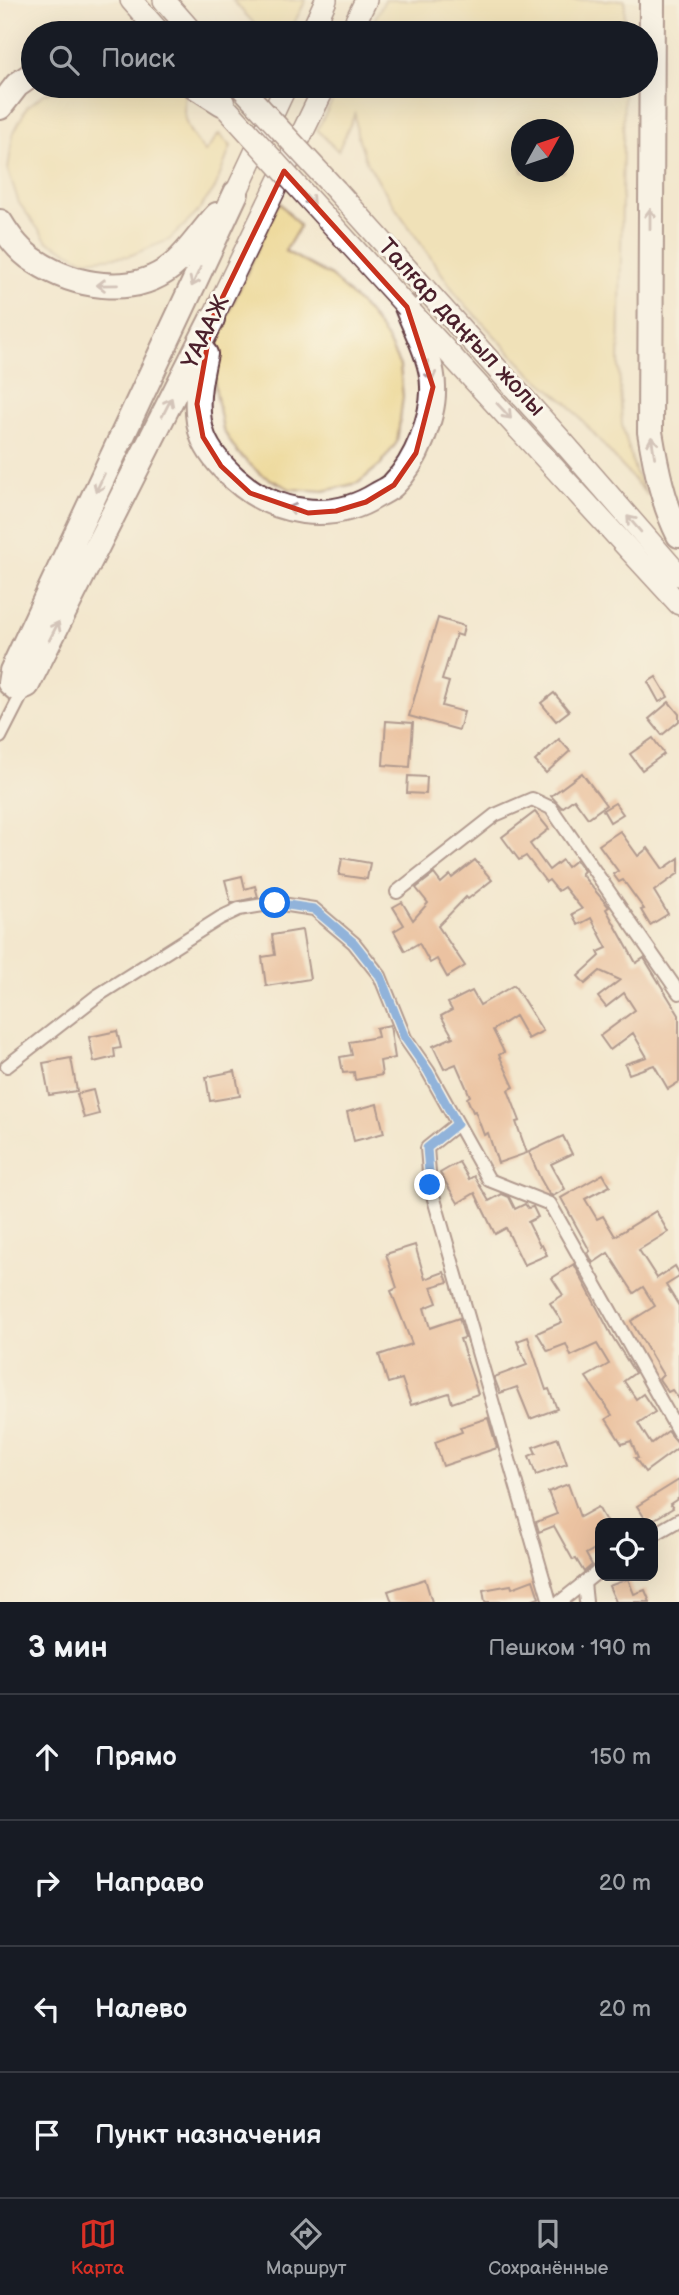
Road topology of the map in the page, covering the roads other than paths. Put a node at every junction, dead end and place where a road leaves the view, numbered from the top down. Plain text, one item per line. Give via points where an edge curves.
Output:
1 (131, 0) edge
2 (164, 0) edge
3 (326, 0) edge
4 (366, 0) edge
5 (652, 0) edge
6 (149, 21) edge
7 (182, 21) edge
8 (316, 21) edge
9 (356, 21) edge
10 (652, 21) edge
11 (21, 82) edge
12 (251, 98) edge
13 (280, 98) edge
14 (319, 98) edge
15 (652, 98) edge
16 (219, 100) edge
17 (0, 107) edge
18 (236, 193) junction
19 (0, 222) edge
20 (407, 307) junction
21 (212, 319) junction
22 (679, 535) edge
23 (72, 570) junction
24 (679, 575) edge
25 (679, 604) edge
26 (19, 678) junction
27 (0, 694) edge
28 (0, 737) edge
29 (397, 892) dead end
30 (679, 993) edge
31 (7, 1066) dead end
32 (457, 1124) junction
33 (679, 1433) edge
34 (679, 1520) edge
35 (658, 1532) edge
36 (595, 1574) edge
37 (584, 1583) junction
38 (550, 1602) edge
39 (560, 1602) edge
40 (586, 1602) edge

1 - 6 main road
2 - 7 main road
3 - 8 main road
4 - 9 main road
10 -> 5 highway
11 - 17 highway
24 -> 12 main road, Талғар даңғыл жолы, bridge
13 - 18 main road, ҮАААЖ
14 - 21 main road, ҮАААЖ
22 -> 15 highway via 669,514 650,432
16 -> 20 main road, Талғар даңғыл жолы, bridge
18 -> 19 highway via 171,267 149,280 124,285 94,285 63,277 33,261
18 -> 23 highway, ҮАААЖ
20 -> 21 highway via 433,387 429,420 416,453 394,485 366,502 308,513 250,492 222,466 203,438 198,383
20 -> 25 main road, Талғар даңғыл жолы
23 -> 21 highway, ҮАААЖ
23 - 26 highway
26 - 27 street
26 - 28 street
29 - 30 street via 495,815 532,799 551,808
31 - 32 street via 97,996 220,918 239,909 275,903 314,909 354,943 380,976 405,1038
32 - 33 street via 489,1180 550,1204
32 - 38 street via 427,1148 430,1185
34 - 35 street
36 - 37 street
37 - 39 street
37 - 40 street

